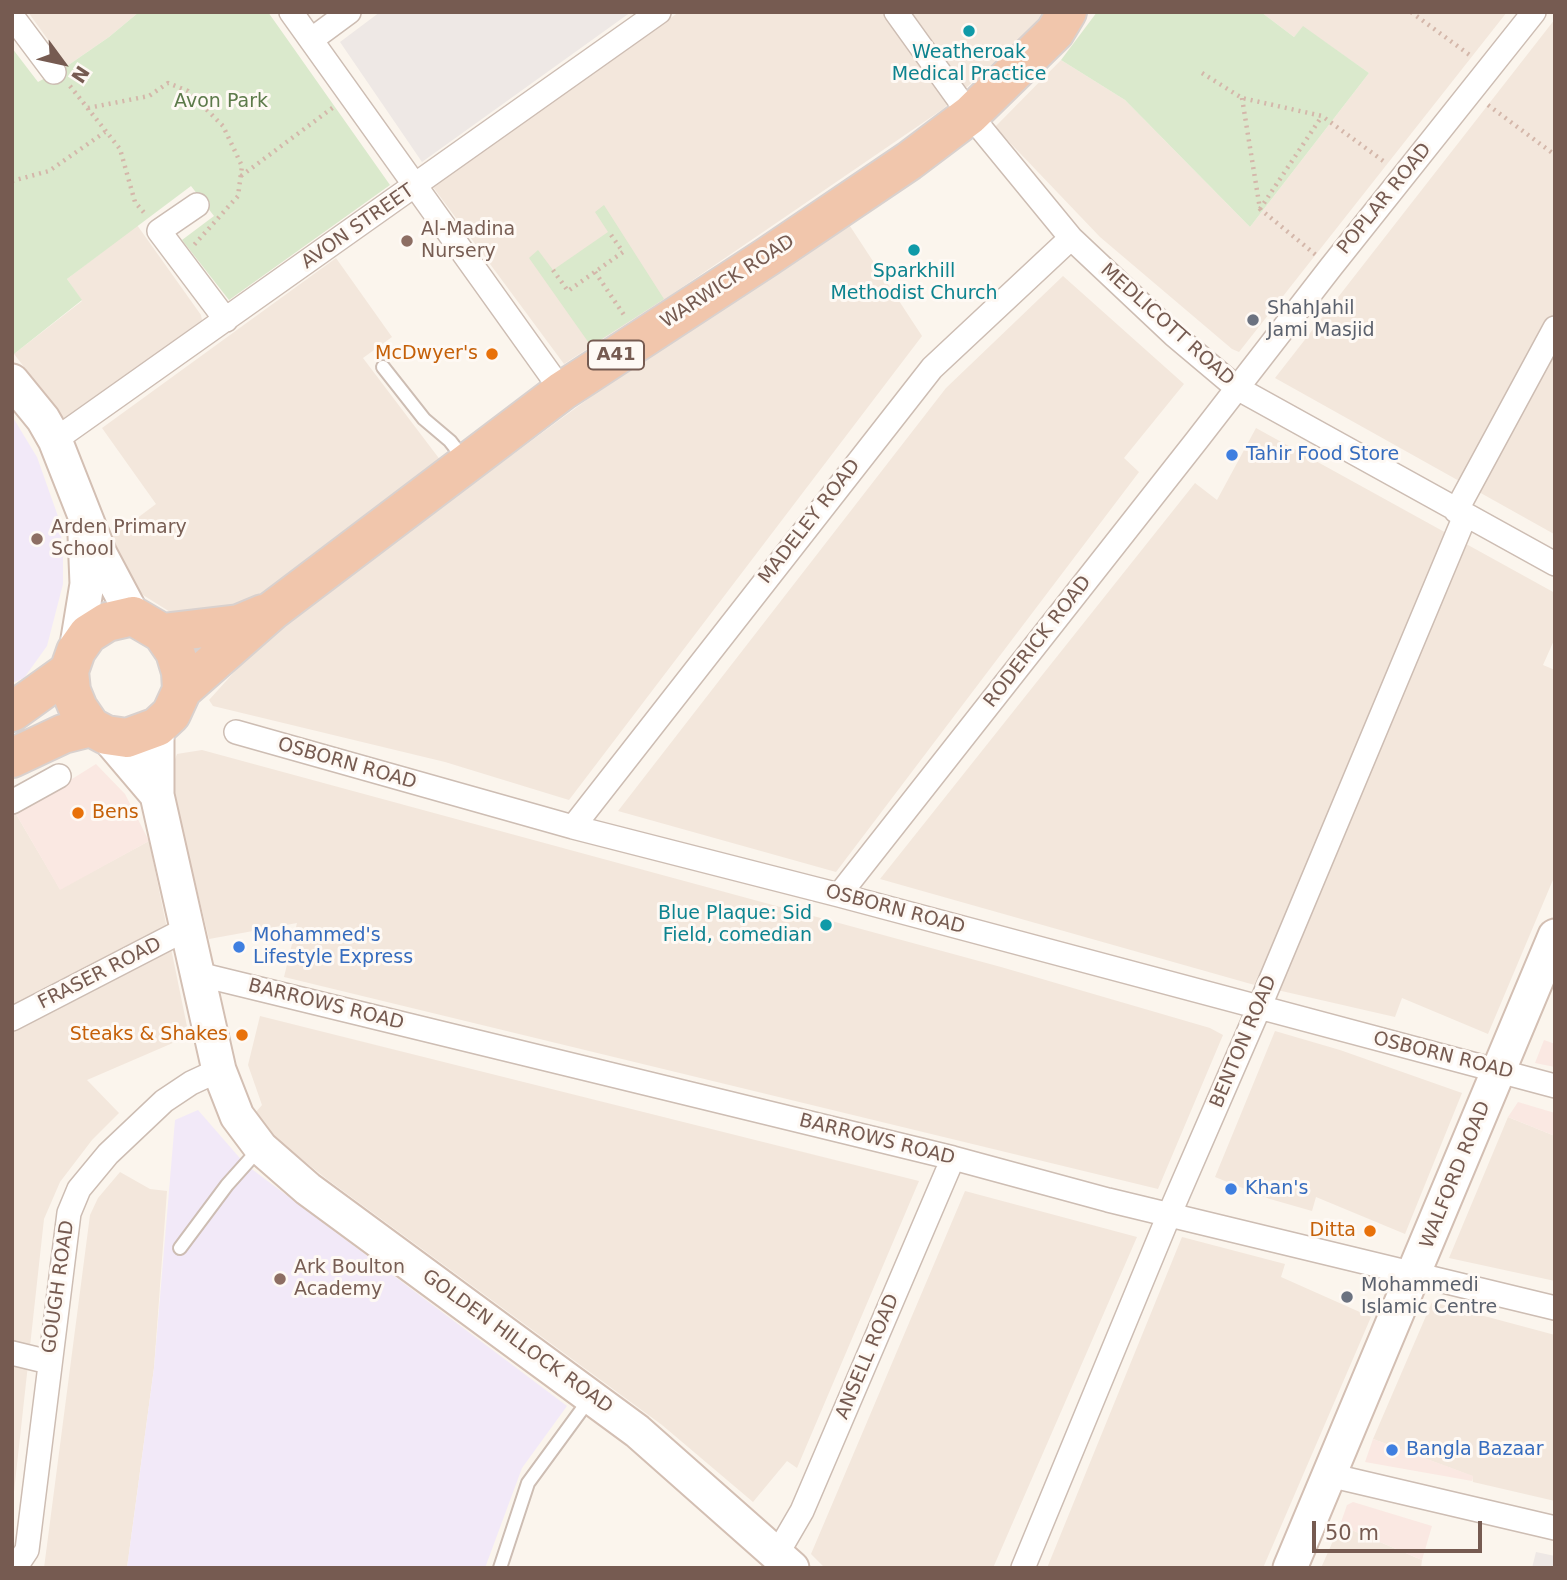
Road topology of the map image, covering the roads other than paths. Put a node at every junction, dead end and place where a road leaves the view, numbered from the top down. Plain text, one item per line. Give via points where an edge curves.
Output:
1 (291, 12) edge
2 (349, 12) edge
3 (659, 12) edge
4 (896, 12) edge
5 (1067, 12) edge
6 (1534, 12) edge
7 (12, 16) edge
8 (311, 40) junction
9 (54, 72) road end
10 (970, 115) junction
11 (416, 186) junction
12 (197, 205) dead end
13 (1071, 238) junction
14 (226, 320) junction
15 (1555, 328) edge
16 (383, 367) dead end
17 (12, 381) edge
18 (1237, 388) junction
19 (562, 391) junction
20 (55, 440) junction
21 (467, 462) junction
22 (1461, 514) junction
23 (85, 515) junction
24 (1555, 564) edge
25 (272, 610) junction
26 (148, 625) junction
27 (72, 661) junction
28 (181, 690) junction
29 (12, 712) edge
30 (157, 727) junction
31 (99, 731) junction
32 (236, 732) dead end
33 (12, 758) edge
34 (59, 776) dead end
35 (157, 795) junction
36 (12, 802) edge
37 (573, 827) junction
38 (839, 895) junction
39 (188, 928) junction
40 (1555, 936) edge
41 (198, 974) junction
42 (1259, 1008) junction
43 (12, 1019) edge
44 (219, 1070) junction
45 (1499, 1070) junction
46 (1555, 1086) edge
47 (261, 1148) junction
48 (953, 1157) junction
49 (1169, 1215) junction
50 (180, 1248) dead end
51 (1415, 1274) junction
52 (1555, 1308) edge
53 (12, 1353) edge
54 (49, 1362) junction
55 (591, 1397) junction
56 (1329, 1475) junction
57 (1555, 1528) edge
58 (784, 1561) edge
59 (15, 1568) edge
60 (500, 1568) edge
61 (1023, 1568) edge
62 (1290, 1568) edge

1 - 8 street
2 - 8 street
3 - 11 street, AVON STREET
4 - 10 street, MEDLICOTT ROAD
5 - 10 highway, WARWICK ROAD / A41 via 1055,32
6 - 18 street, POPLAR ROAD
7 - 9 street
8 - 11 street
10 - 13 street, MEDLICOTT ROAD
10 - 19 highway, WARWICK ROAD / A41 via 778,250
11 - 14 street, AVON STREET
11 - 19 street
12 - 14 street via 159,231
13 - 18 street, MEDLICOTT ROAD
13 - 37 street, MADELEY ROAD via 932,368
14 - 20 street, AVON STREET
15 - 22 street, BENTON ROAD
16 - 21 lane via 424,419
17 - 20 main road
18 - 22 street, MEDLICOTT ROAD
18 - 38 street, RODERICK ROAD
19 - 21 highway, WARWICK ROAD / A41
20 - 23 main road
21 - 25 highway, WARWICK ROAD / A41
22 - 24 street, MEDLICOTT ROAD
22 - 42 street, BENTON ROAD
23 - 26 main road via 100,554
23 - 27 main road via 87,584
25 - 26 highway, WARWICK ROAD / A41 via 239,624
25 - 28 highway, WARWICK ROAD / A41
26 - 27 highway via 107,622 88,635
26 - 28 highway via 176,652
27 - 29 highway
27 - 31 highway via 71,691
28 - 30 highway via 171,714
30 - 31 highway via 127,738
30 - 35 main road, GOLDEN HILLOCK ROAD
31 - 33 highway via 63,734
31 - 35 main road, GOLDEN HILLOCK ROAD
32 - 37 street, OSBORN ROAD via 312,744
34 - 36 street
35 - 39 main road, GOLDEN HILLOCK ROAD
37 - 38 street, OSBORN ROAD
38 - 42 street, OSBORN ROAD
39 - 41 main road, GOLDEN HILLOCK ROAD
39 - 43 street, FRASER ROAD
40 - 45 main road, WALFORD ROAD
41 - 44 main road, GOLDEN HILLOCK ROAD
41 - 48 street, BARROWS ROAD
42 - 45 street, OSBORN ROAD
42 - 49 street, BENTON ROAD
44 - 47 main road, GOLDEN HILLOCK ROAD via 237,1116
44 - 54 street, GOUGH ROAD via 164,1101 79,1189 69,1213
45 - 46 street, OSBORN ROAD
45 - 51 main road, WALFORD ROAD
47 - 50 lane
47 - 55 main road, GOLDEN HILLOCK ROAD via 308,1189
48 - 49 street, BARROWS ROAD
48 - 58 street, ANSELL ROAD
49 - 51 street, BARROWS ROAD
49 - 61 street, BENTON ROAD
51 - 52 street, BARROWS ROAD
51 - 56 main road, WALFORD ROAD
53 - 54 street
54 - 59 street, GOUGH ROAD via 27,1550
55 - 58 main road, GOLDEN HILLOCK ROAD via 637,1431
55 - 60 lane via 528,1483
56 - 57 street
56 - 62 main road, WALFORD ROAD

